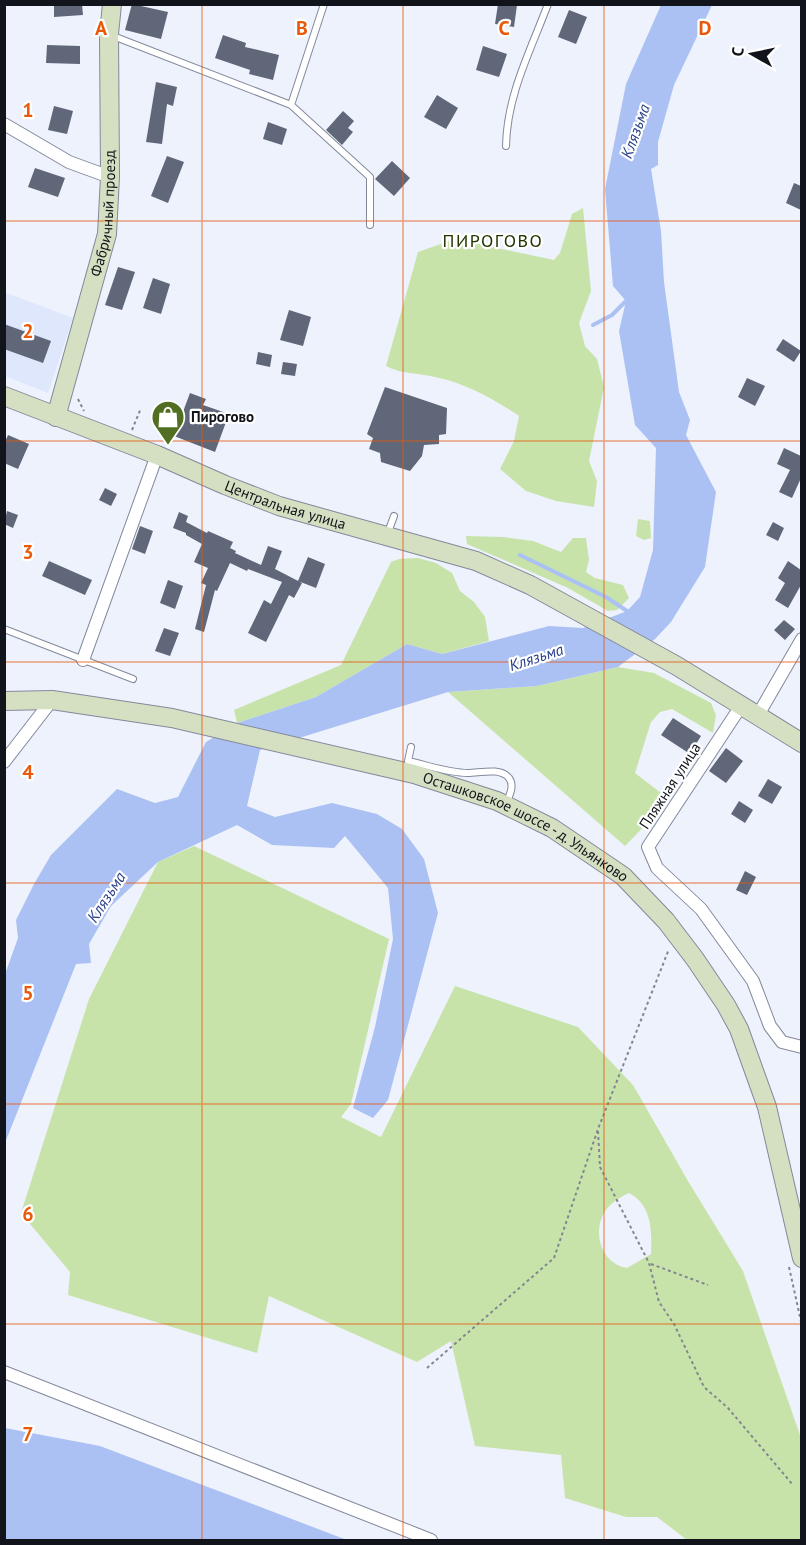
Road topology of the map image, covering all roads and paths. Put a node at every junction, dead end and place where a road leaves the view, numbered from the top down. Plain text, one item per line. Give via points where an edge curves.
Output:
1 (112, 4) edge
2 (324, 4) edge
3 (548, 4) edge
4 (110, 34) junction
5 (291, 105) junction
6 (4, 124) edge
7 (506, 146) dead end
8 (110, 177) junction
9 (370, 225) dead end
10 (4, 396) edge
11 (78, 399) dead end
12 (141, 408) dead end
13 (86, 414) dead end
14 (56, 417) junction
15 (132, 432) dead end
16 (157, 455) junction
17 (394, 516) dead end
18 (387, 536) junction
19 (4, 629) edge
20 (801, 639) edge
21 (83, 660) junction
22 (133, 679) dead end
23 (52, 700) junction
24 (4, 701) edge
25 (741, 706) junction
26 (758, 716) junction
27 (801, 743) edge
28 (411, 747) dead end
29 (4, 762) edge
30 (506, 806) junction
31 (672, 941) junction
32 (674, 956) dead end
33 (801, 1047) edge
34 (598, 1129) junction
35 (794, 1259) edge
36 (650, 1263) junction
37 (708, 1284) dead end
38 (801, 1326) edge
39 (427, 1368) dead end
40 (4, 1372) edge
41 (793, 1485) dead end
42 (431, 1540) edge

1 - 4 street, Фабричный проезд
2 - 5 lane
3 - 7 lane via 512,96
4 - 5 lane
4 - 8 street, Фабричный проезд
5 - 9 lane via 370,177
6 - 8 street via 69,162
8 - 14 street, Фабричный проезд via 107,234
10 - 14 street, Центральная улица
11 - 13 path
12 - 15 path
14 - 16 street, Центральная улица
16 - 18 street, Центральная улица via 279,506
16 - 21 street
17 - 18 lane
18 - 25 street, Центральная улица via 476,561 530,585
19 - 21 lane
20 - 26 street
21 - 22 lane
23 - 24 street, Осташковское шоссе - д. Ульянково
23 - 29 street
23 - 30 street, Осташковское шоссе - д. Ульянково via 172,718 414,774
25 - 26 street
25 - 33 street, Пляжная улица via 648,847 657,868 701,909 753,981 770,1026 782,1042
26 - 27 street
28 - 30 lane via 408,761 457,772 504,774 512,789
30 - 31 street, Осташковское шоссе - д. Ульянково via 552,828 623,876
31 - 32 path
31 - 34 path
31 - 35 street, Осташковское шоссе - д. Ульянково via 701,968 739,1029 767,1107
34 - 36 path via 600,1167
34 - 39 path via 554,1258
35 - 38 path
36 - 37 path
36 - 41 path via 659,1302 704,1387 728,1408
40 - 42 street

